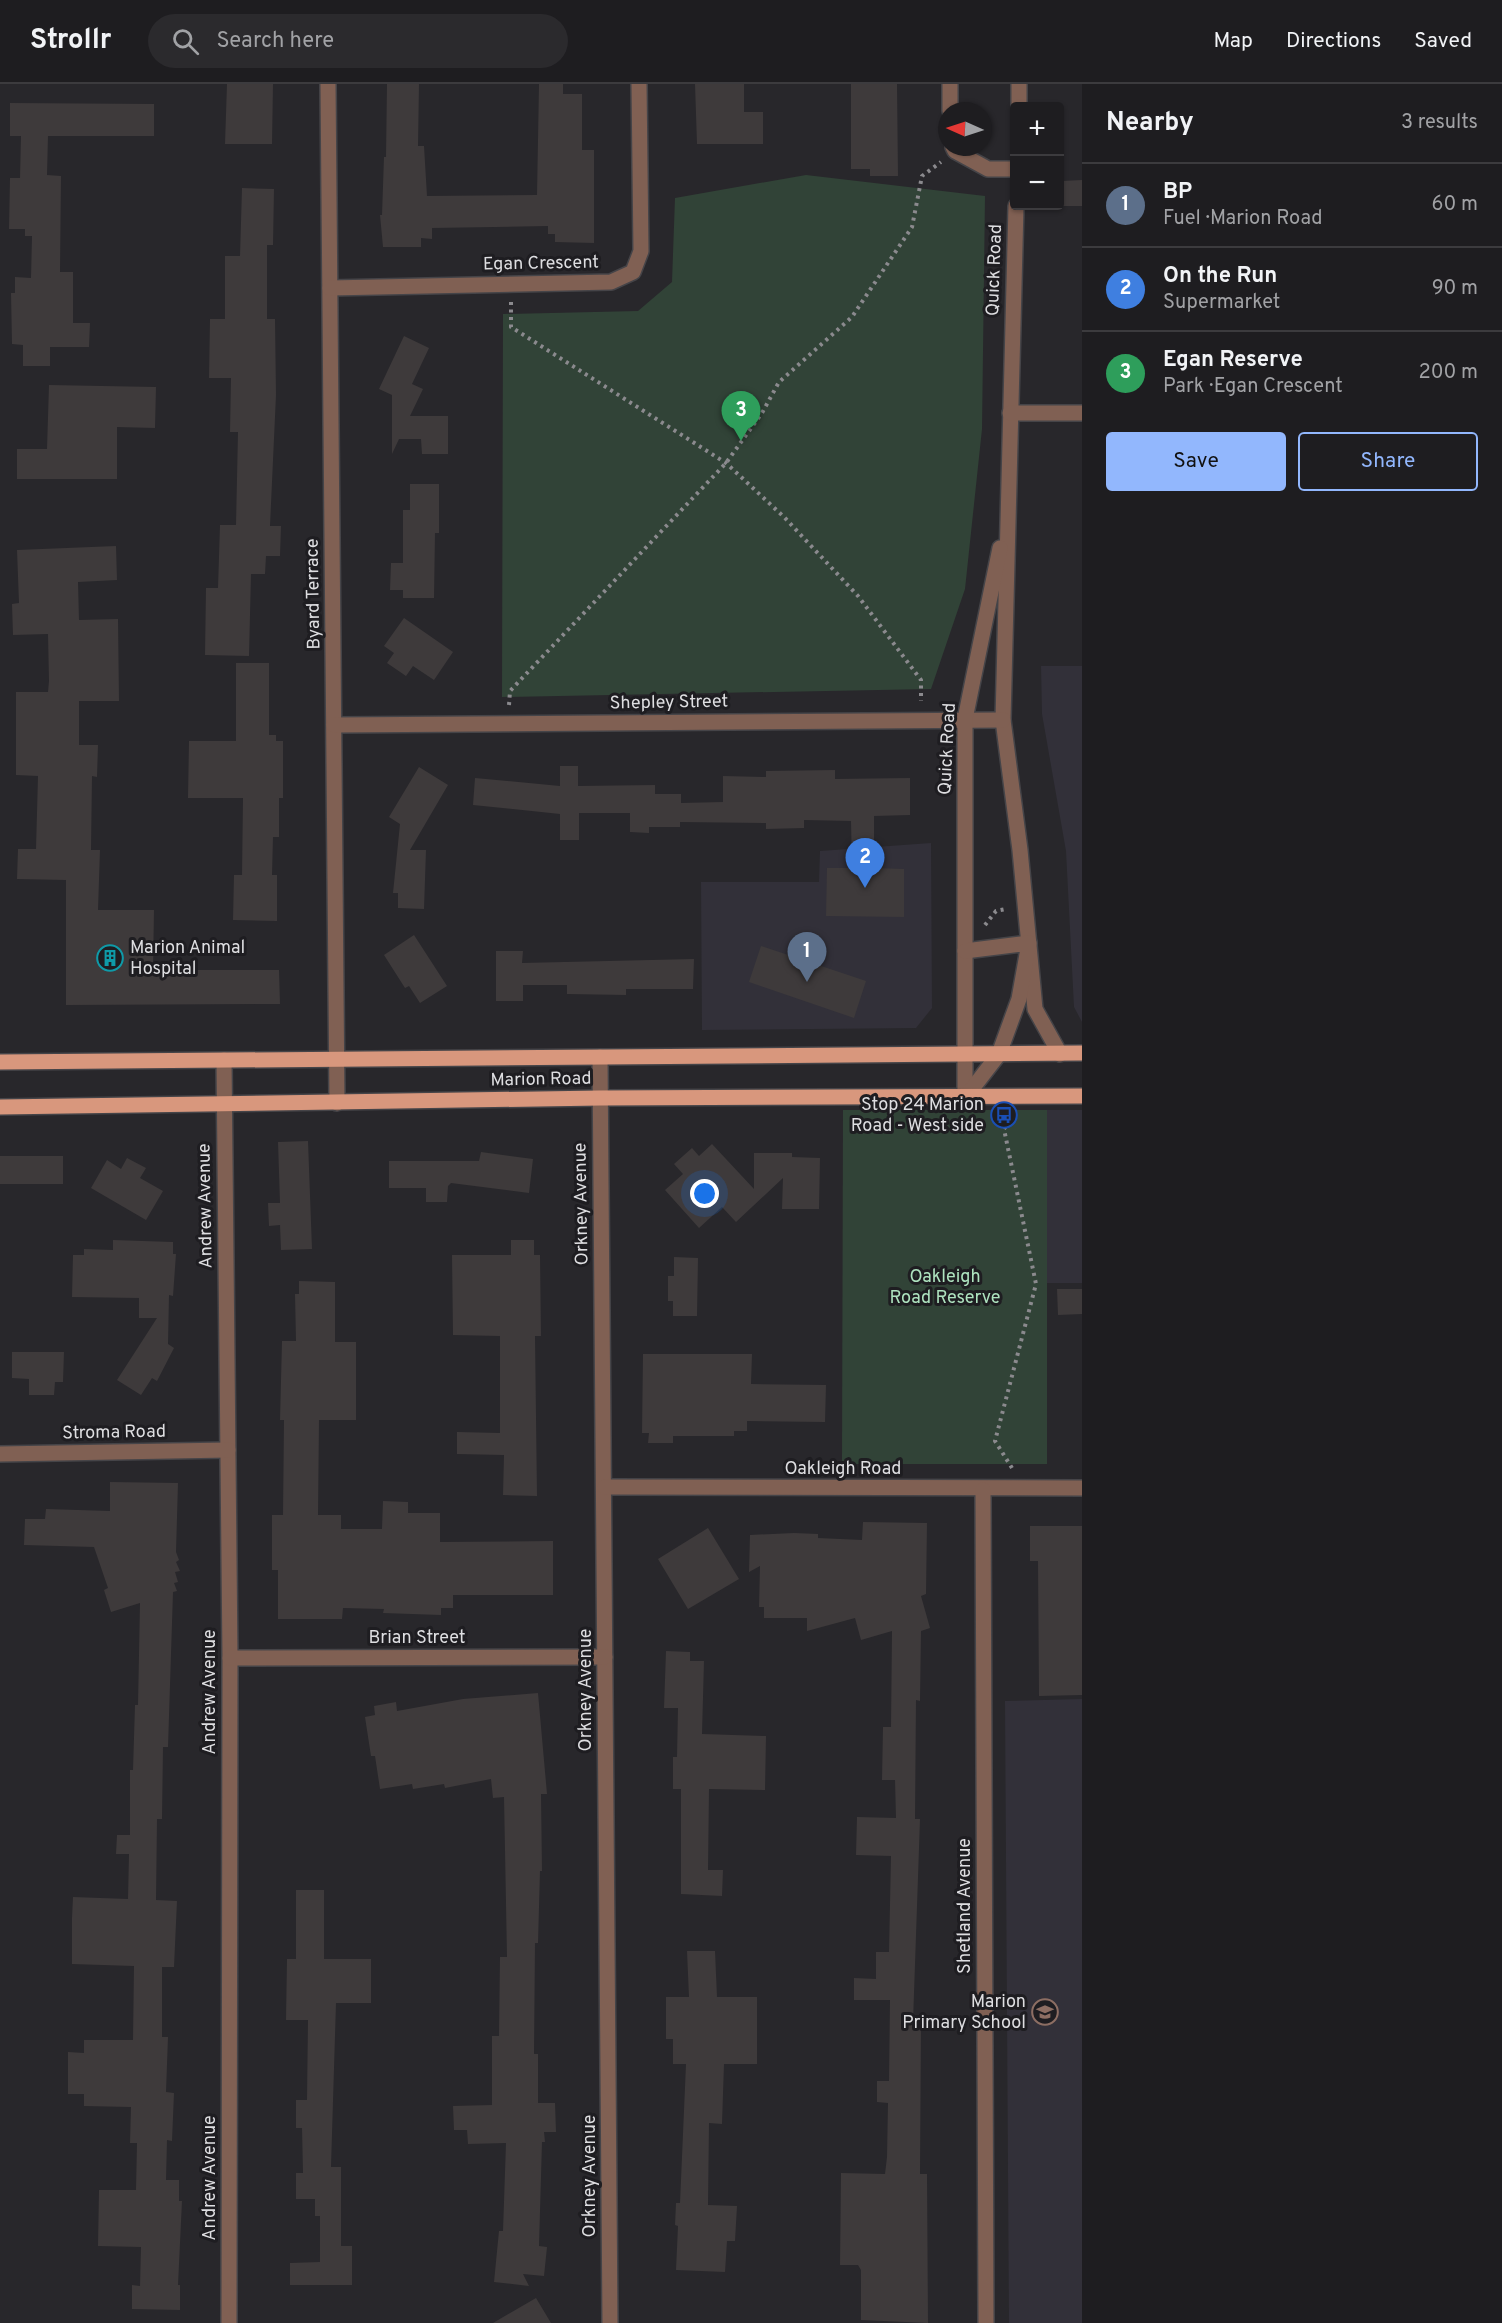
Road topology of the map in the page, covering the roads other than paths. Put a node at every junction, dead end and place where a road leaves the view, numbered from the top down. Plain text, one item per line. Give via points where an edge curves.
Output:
1 (328, 84) edge
2 (639, 84) edge
3 (950, 84) edge
4 (1019, 84) edge
5 (950, 102) edge
6 (1019, 102) edge
7 (966, 156) edge
8 (1010, 170) edge
9 (1016, 210) edge
10 (330, 288) junction
11 (1010, 413) junction
12 (1082, 413) edge
13 (1006, 516) junction
14 (965, 719) junction
15 (1003, 720) junction
16 (334, 725) junction
17 (1029, 943) junction
18 (965, 951) junction
19 (1082, 1053) edge
20 (963, 1054) junction
21 (999, 1054) junction
22 (1060, 1054) junction
23 (600, 1057) junction
24 (337, 1059) junction
25 (224, 1060) junction
26 (0, 1062) edge
27 (1082, 1096) edge
28 (600, 1098) junction
29 (965, 1098) junction
30 (337, 1103) junction
31 (224, 1106) junction
32 (0, 1107) edge
33 (228, 1450) junction
34 (0, 1454) edge
35 (604, 1487) junction
36 (1082, 1488) edge
37 (983, 1490) junction
38 (605, 1657) junction
39 (230, 1658) junction
40 (229, 2323) edge
41 (610, 2323) edge
42 (986, 2323) edge

1 - 10 street, Byard Terrace
2 - 10 street, Egan Crescent via 641,251 633,272 611,282
3 - 5 street
4 - 6 street
7 - 8 street via 988,169
9 - 11 street, Quick Road
10 - 16 street, Byard Terrace
11 - 12 street
11 - 13 street, Quick Road
13 - 14 street, Quick Road
13 - 15 street, Quick Road
14 - 15 street, Shepley Street
14 - 16 street, Shepley Street
14 - 18 street, Quick Road
15 - 17 street, Quick Road
16 - 24 street, Byard Terrace
17 - 18 street
17 - 21 street, Quick Road via 1019,999
17 - 22 street, Quick Road via 1035,1009
18 - 20 street, Quick Road
19 - 22 main road, Marion Road
20 - 21 main road, Marion Road
20 - 23 main road, Marion Road
20 - 29 street, Quick Road
21 - 22 main road, Marion Road
21 - 29 street, Quick Road
23 - 24 main road, Marion Road
23 - 28 street, Orkney Avenue
24 - 25 main road, Marion Road
24 - 30 street, Byard Terrace
25 - 26 main road, Marion Road
25 - 31 street, Andrew Avenue
27 - 29 main road, Marion Road
28 - 29 main road, Marion Road
28 - 30 main road, Marion Road
28 - 35 street, Orkney Avenue
30 - 31 main road, Marion Road
31 - 32 main road, Marion Road
31 - 33 street, Andrew Avenue
33 - 34 street, Stroma Road
33 - 39 street, Andrew Avenue
35 - 37 street, Oakleigh Road
35 - 38 street, Orkney Avenue
36 - 37 street, Oakleigh Road
37 - 42 street, Shetland Avenue
38 - 39 street, Brian Street
38 - 41 street, Orkney Avenue
39 - 40 street, Andrew Avenue

